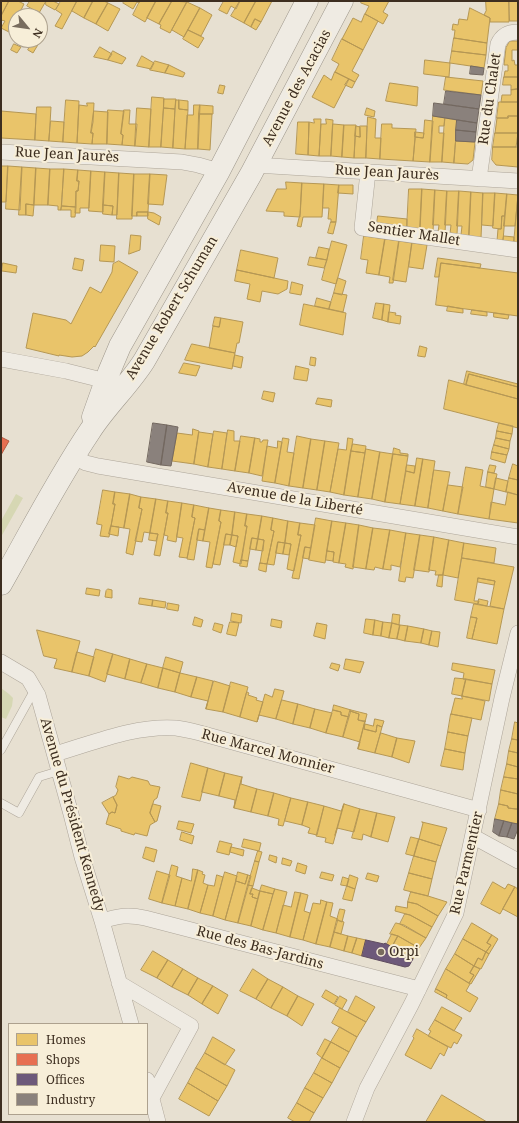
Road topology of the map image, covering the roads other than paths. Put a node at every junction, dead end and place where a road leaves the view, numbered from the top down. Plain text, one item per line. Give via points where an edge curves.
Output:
1 (307, 1) edge
2 (342, 1) edge
3 (518, 32) edge
4 (1, 152) edge
5 (223, 163) junction
6 (255, 166) junction
7 (368, 172) junction
8 (479, 179) junction
9 (518, 181) edge
10 (518, 250) edge
11 (1, 359) edge
12 (106, 380) junction
13 (74, 457) junction
14 (518, 537) edge
15 (1, 584) edge
16 (518, 633) edge
17 (516, 650) edge
18 (1, 662) edge
19 (35, 689) junction
20 (1, 750) edge
21 (55, 754) junction
22 (59, 771) junction
23 (1, 803) edge
24 (479, 810) junction
25 (474, 837) junction
26 (518, 861) edge
27 (102, 921) junction
28 (119, 984) junction
29 (419, 989) junction
30 (131, 1023) edge
31 (148, 1084) edge
32 (152, 1098) junction
33 (158, 1122) edge
34 (354, 1122) edge

1 - 5 main road
2 - 6 main road, Avenue des Acacias
3 - 8 street, Rue du Chalet via 507,33 498,44
4 - 5 street, Rue Jean Jaurès via 198,165
5 - 6 main road, Rue Jean Jaurès
5 - 12 main road, Avenue Robert Schuman via 120,346
6 - 7 street, Rue Jean Jaurès
6 - 13 main road, Avenue Robert Schuman via 136,372 97,420
7 - 8 street, Rue Jean Jaurès
7 - 10 street, Sentier Mallet via 362,228
8 - 9 street, Rue Jean Jaurès
11 - 12 street
12 - 13 main road, Avenue Robert Schuman via 96,410
13 - 14 street, Avenue de la Liberté via 98,466
13 - 15 main road, Avenue Robert Schuman
16 - 17 street, Rue Parmentier
17 - 24 street, Rue Parmentier
18 - 19 street, Avenue du Président Kennedy via 28,678
19 - 20 lane
19 - 21 street, Avenue du Président Kennedy
21 - 22 street, Avenue du Président Kennedy
21 - 24 street, Rue Marcel Monnier via 133,732 175,728
22 - 23 lane via 39,777 18,813
22 - 27 street, Avenue du Président Kennedy
24 - 25 street, Rue Parmentier
25 - 26 street
25 - 29 street, Rue Parmentier via 456,913
27 - 28 street, Avenue du Président Kennedy
27 - 29 street, Rue des Bas-Jardins via 134,915
28 - 30 street, Avenue du Président Kennedy
28 - 32 street via 191,1026
29 - 34 street, Rue Parmentier via 367,1088
31 - 32 street
32 - 33 street

